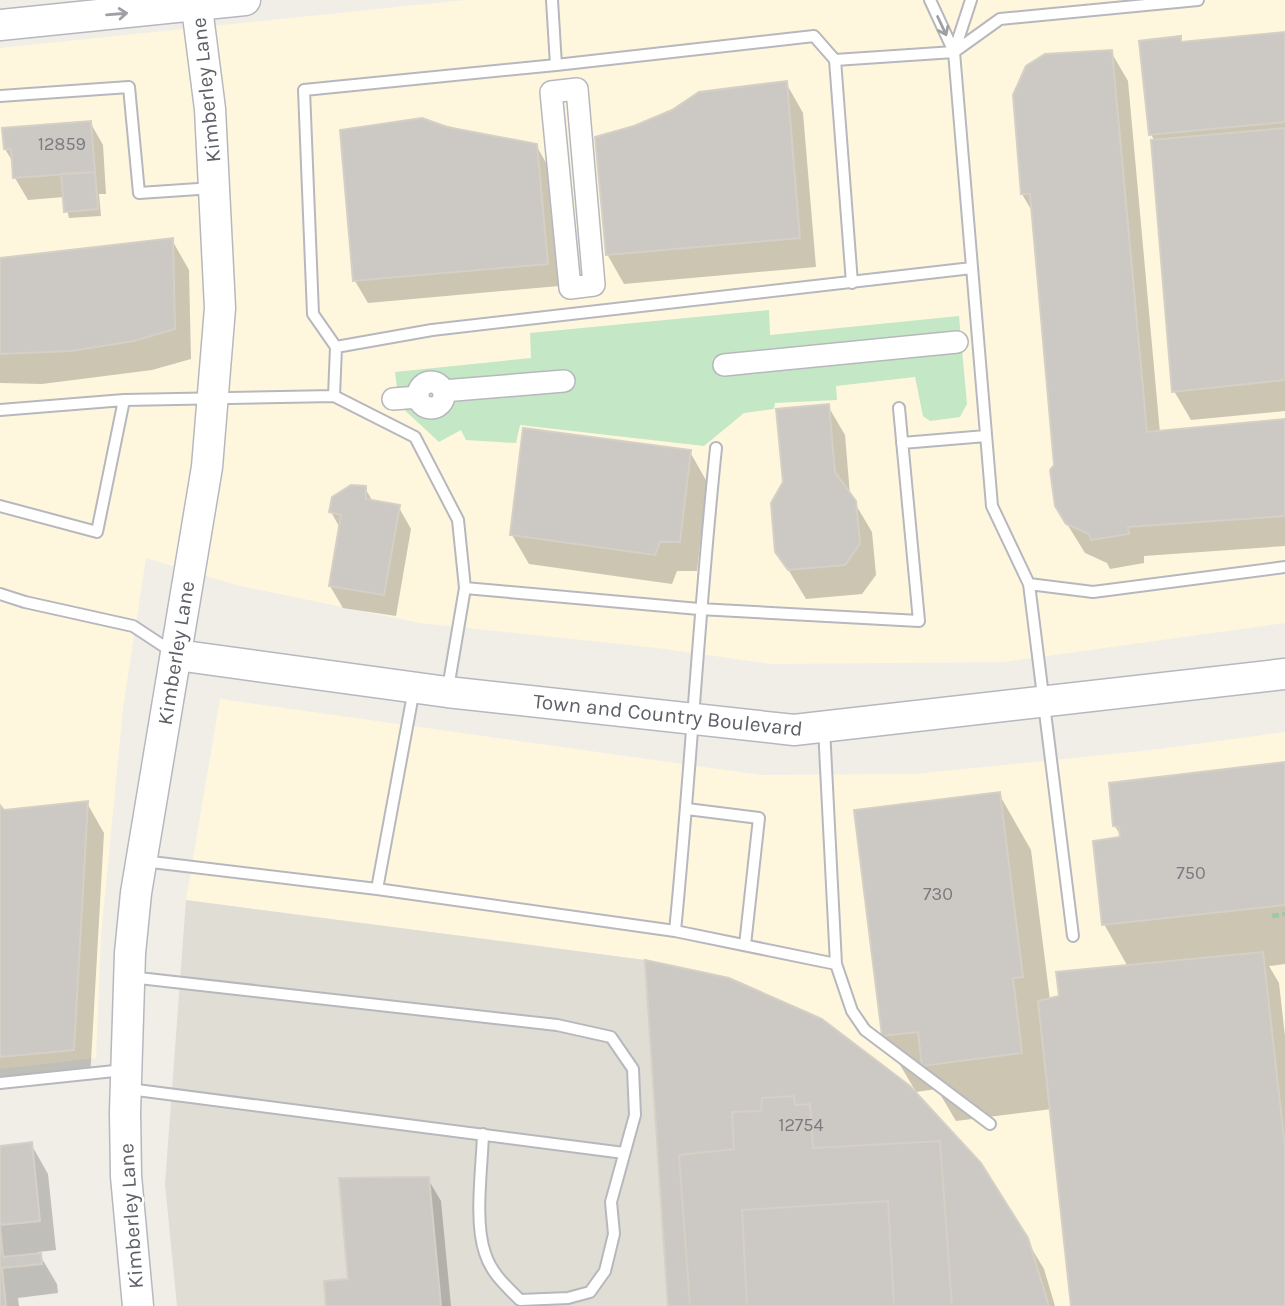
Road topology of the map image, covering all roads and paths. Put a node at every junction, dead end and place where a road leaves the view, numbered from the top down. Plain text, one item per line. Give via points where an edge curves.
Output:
1 (70, 0) edge
2 (245, 0) edge
3 (552, 0) edge
4 (930, 0) edge
5 (971, 0) edge
6 (1198, 0) edge
7 (196, 4) edge
8 (45, 20) junction
9 (0, 25) edge
10 (954, 52) junction
11 (835, 60) junction
12 (556, 65) junction
13 (0, 96) edge
14 (582, 144) junction
15 (556, 146) junction
16 (585, 181) junction
17 (559, 184) junction
18 (216, 187) junction
19 (588, 214) junction
20 (563, 216) junction
21 (591, 249) junction
22 (566, 252) junction
23 (972, 268) junction
24 (852, 283) junction
25 (957, 342) dead end
26 (336, 347) junction
27 (724, 365) dead end
28 (564, 382) dead end
29 (334, 396) junction
30 (212, 397) junction
31 (393, 399) dead end
32 (124, 400) junction
33 (899, 408) dead end
34 (0, 410) edge
35 (986, 436) junction
36 (902, 443) junction
37 (716, 448) dead end
38 (0, 506) edge
39 (1285, 567) edge
40 (1029, 584) junction
41 (465, 588) junction
42 (0, 594) edge
43 (699, 608) junction
44 (177, 655) junction
45 (1285, 674) edge
46 (414, 688) junction
47 (447, 692) junction
48 (1045, 702) junction
49 (692, 720) junction
50 (824, 728) junction
51 (687, 809) junction
52 (142, 861) junction
53 (377, 889) junction
54 (1285, 914) edge
55 (1272, 916) dead end
56 (675, 931) junction
57 (1073, 936) dead end
58 (745, 945) junction
59 (836, 964) junction
60 (130, 977) junction
61 (126, 1079) junction
62 (0, 1083) edge
63 (990, 1124) dead end
64 (483, 1135) junction
65 (624, 1153) junction
66 (138, 1306) edge

1 - 8 street
2 - 7 street
3 - 12 lane
4 -> 10 lane
5 - 10 lane
6 - 10 lane via 1000,19
8 -> 7 street
7 - 18 street, Kimberley Lane
8 - 9 street
10 - 11 lane
10 - 23 lane
11 - 12 lane via 814,36
11 - 24 lane
12 - 26 lane via 304,90 313,314
13 - 18 lane via 129,87 139,193
14 - 15 street
14 - 15 street via 577,89 551,92
14 - 16 street
15 - 17 street
16 - 17 street
16 - 19 street
17 - 20 street
18 - 30 street, Kimberley Lane via 220,308
19 - 20 street
19 - 21 street
20 - 22 street
21 - 22 street
21 - 22 street via 594,285 570,288
23 - 24 lane
23 - 35 lane
24 - 26 lane via 432,330
25 - 27 street
26 - 29 lane
28 - 31 street via 443,391 442,403 434,408 425,407 418,397
29 - 30 lane
29 - 41 lane via 415,437 458,520
30 - 32 lane
30 - 44 street, Kimberley Lane
32 - 34 lane
32 - 38 lane via 97,532
33 - 36 lane
35 - 36 lane
35 - 40 lane via 992,506
36 - 43 lane via 919,621
37 - 43 lane
39 - 40 lane via 1093,592
40 - 48 lane
41 - 43 lane
41 - 47 lane
42 - 44 lane via 133,626
43 - 49 lane
44 - 46 street, Town and Country Boulevard
44 - 52 street, Kimberley Lane
45 - 48 street, Town and Country Boulevard
46 - 47 street, Town and Country Boulevard
46 - 53 lane
47 - 49 street, Town and Country Boulevard
48 - 50 street, Town and Country Boulevard
48 - 57 lane
49 - 50 street, Town and Country Boulevard via 794,730
49 - 51 lane
50 - 59 lane
51 - 56 lane
51 - 58 lane via 759,818
52 - 53 lane
52 - 60 street, Kimberley Lane
53 - 56 lane
54 - 55 path
56 - 58 lane
58 - 59 lane
59 - 63 lane via 852,1011 866,1030
60 - 61 street, Kimberley Lane
60 - 65 lane via 557,1025 611,1037 633,1069 635,1115
61 - 62 lane
61 - 64 lane
61 - 66 street, Kimberley Lane via 126,1176
64 - 65 lane
64 - 65 lane via 484,1252 499,1280 520,1300 590,1292 605,1270 614,1234 611,1202

